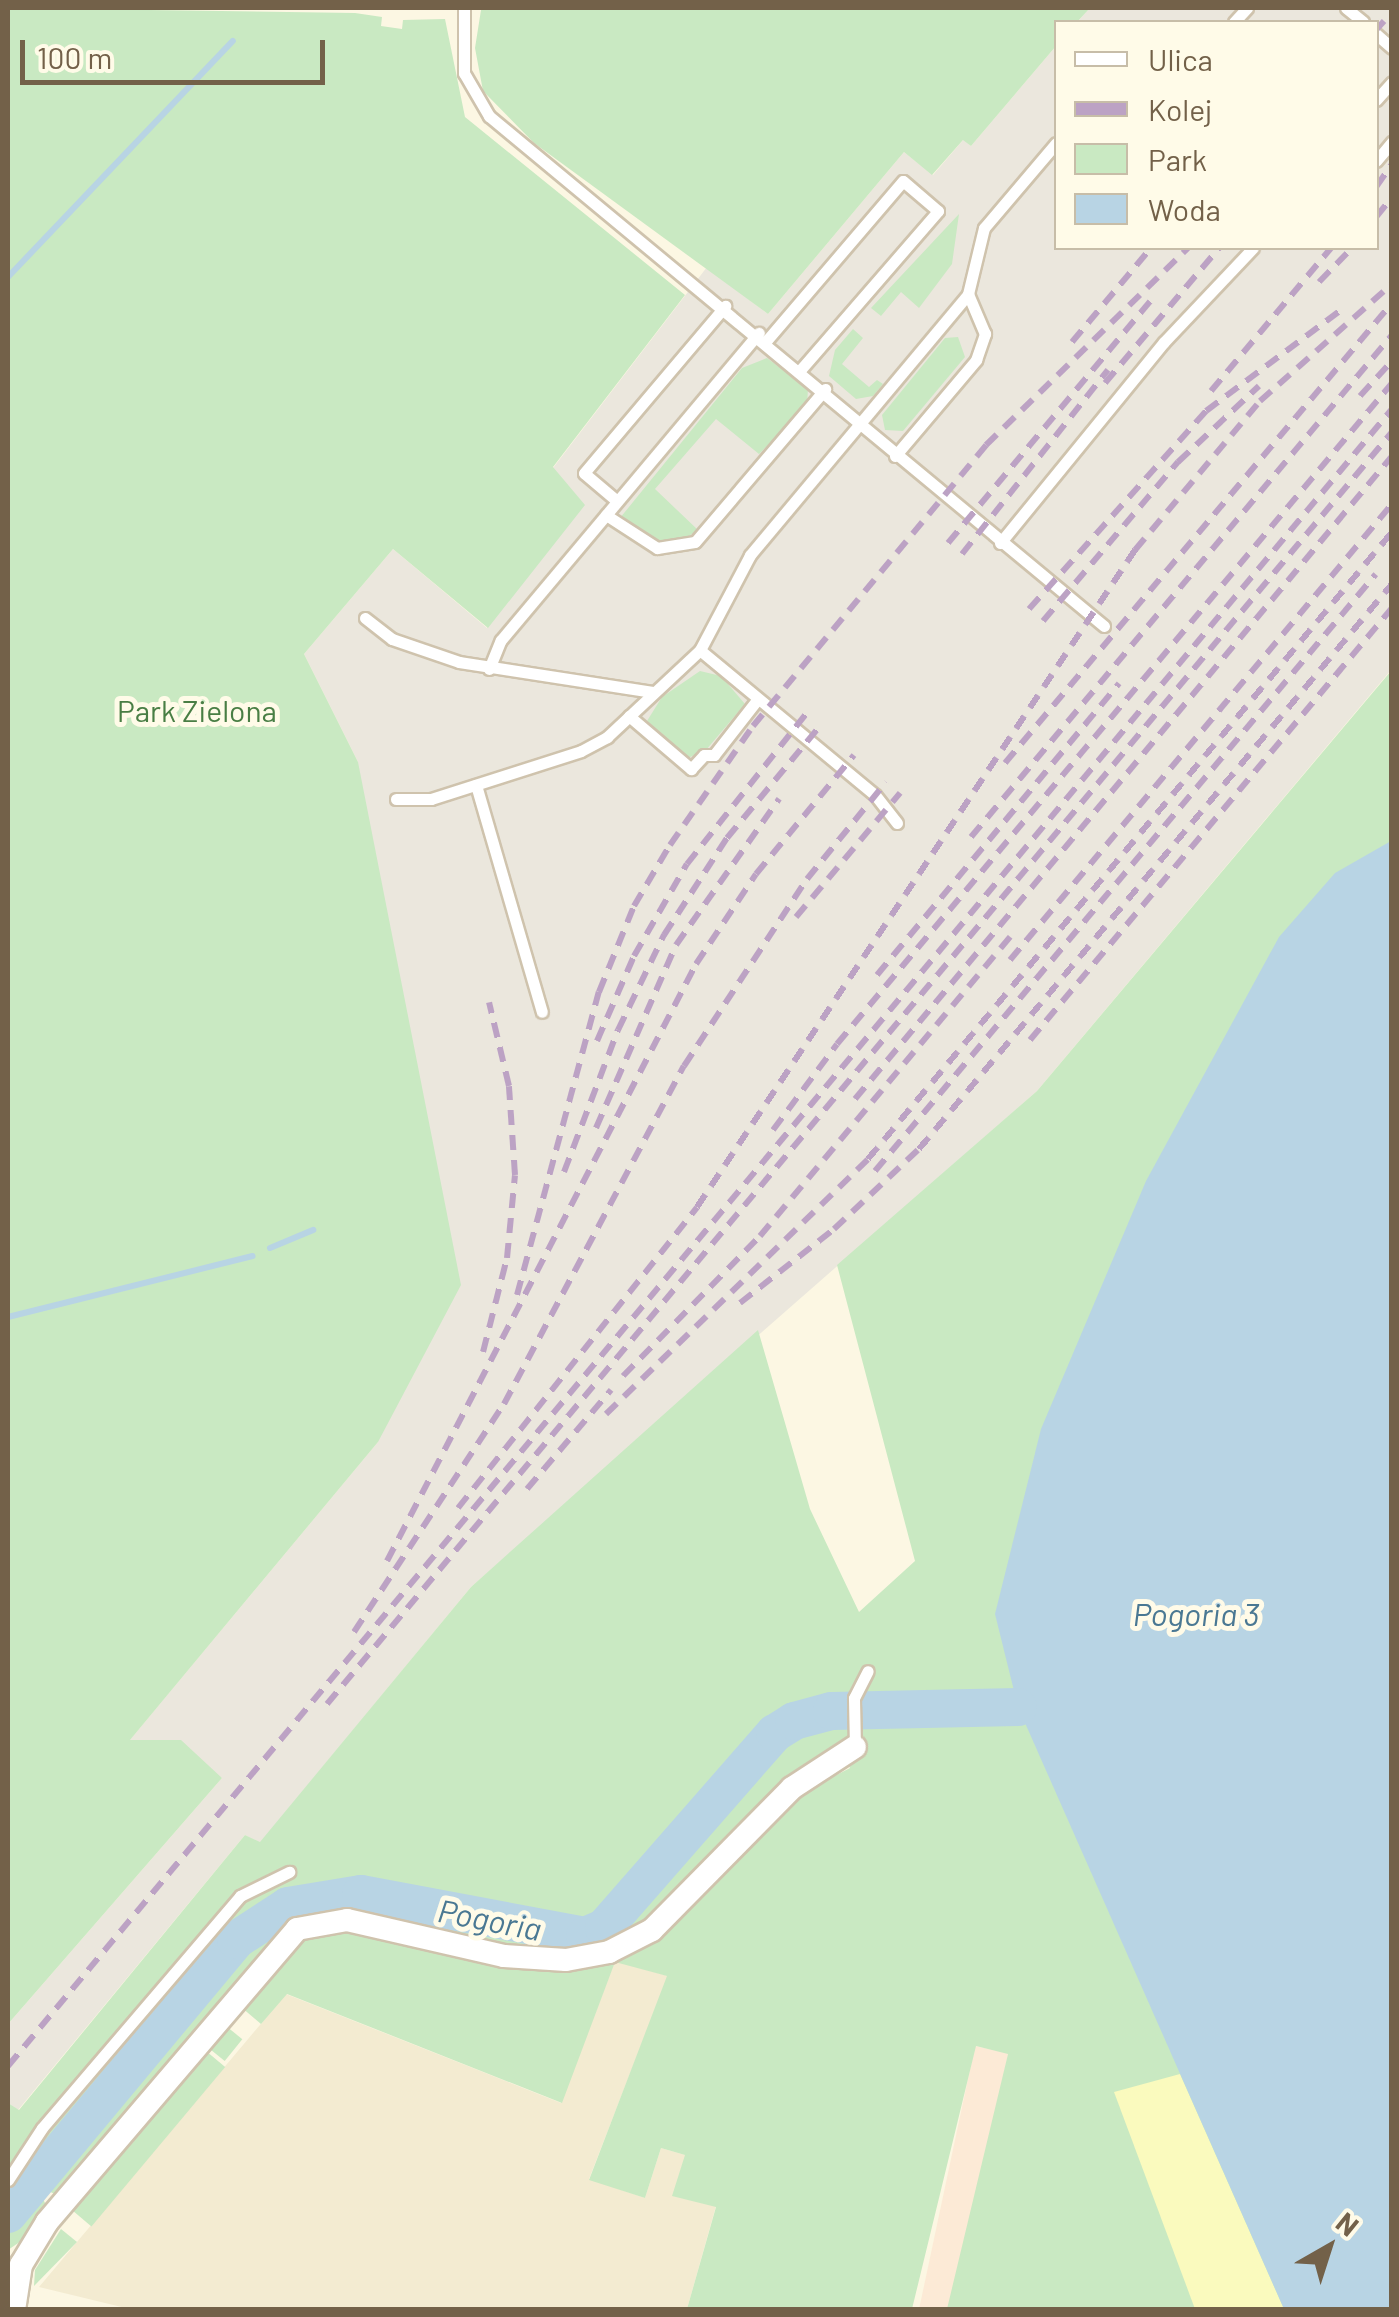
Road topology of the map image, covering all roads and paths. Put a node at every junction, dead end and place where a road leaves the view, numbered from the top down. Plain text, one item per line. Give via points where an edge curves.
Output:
1 (464, 8) edge
2 (1054, 145) edge
3 (1251, 250) edge
4 (968, 294) junction
5 (724, 306) junction
6 (763, 337) junction
7 (801, 369) junction
8 (825, 389) junction
9 (862, 420) junction
10 (895, 456) junction
11 (617, 501) junction
12 (606, 515) junction
13 (1000, 543) junction
14 (365, 618) dead end
15 (1104, 626) dead end
16 (700, 650) junction
17 (488, 668) junction
18 (653, 692) junction
19 (757, 700) junction
20 (630, 716) junction
21 (476, 785) junction
22 (396, 799) dead end
23 (897, 823) dead end
24 (542, 1012) dead end
25 (868, 1671) dead end
26 (855, 1739) joint
27 (290, 1872) dead end
28 (8, 2180) edge
29 (14, 2310) edge

1 - 5 lane via 462,66 485,112
2 - 4 lane via 984,228
3 - 13 lane via 1164,342
4 - 9 lane
4 - 10 lane via 986,334 976,360
5 - 6 lane
5 - 11 lane via 584,473
6 - 7 lane
6 - 7 lane via 903,181 938,211
6 - 11 lane
7 - 8 lane
8 - 9 lane
8 - 12 lane via 695,542 657,548
9 - 10 lane
9 - 16 lane via 750,555
10 - 13 lane
11 - 12 lane
12 - 17 lane via 501,640
13 - 15 lane
14 - 17 lane via 392,639
16 - 18 lane
16 - 19 lane
17 - 18 lane
18 - 20 lane
19 - 20 lane via 714,755 704,755 691,770
19 - 23 lane via 874,795
20 - 21 lane via 581,752
21 - 22 lane via 431,799
21 - 24 lane
25 - 26 lane via 854,1698
26 - 29 street via 792,1788 652,1930 609,1952 566,1960 504,1956 358,1920 297,1929 47,2222 21,2264
27 - 28 lane via 240,1896 42,2128

